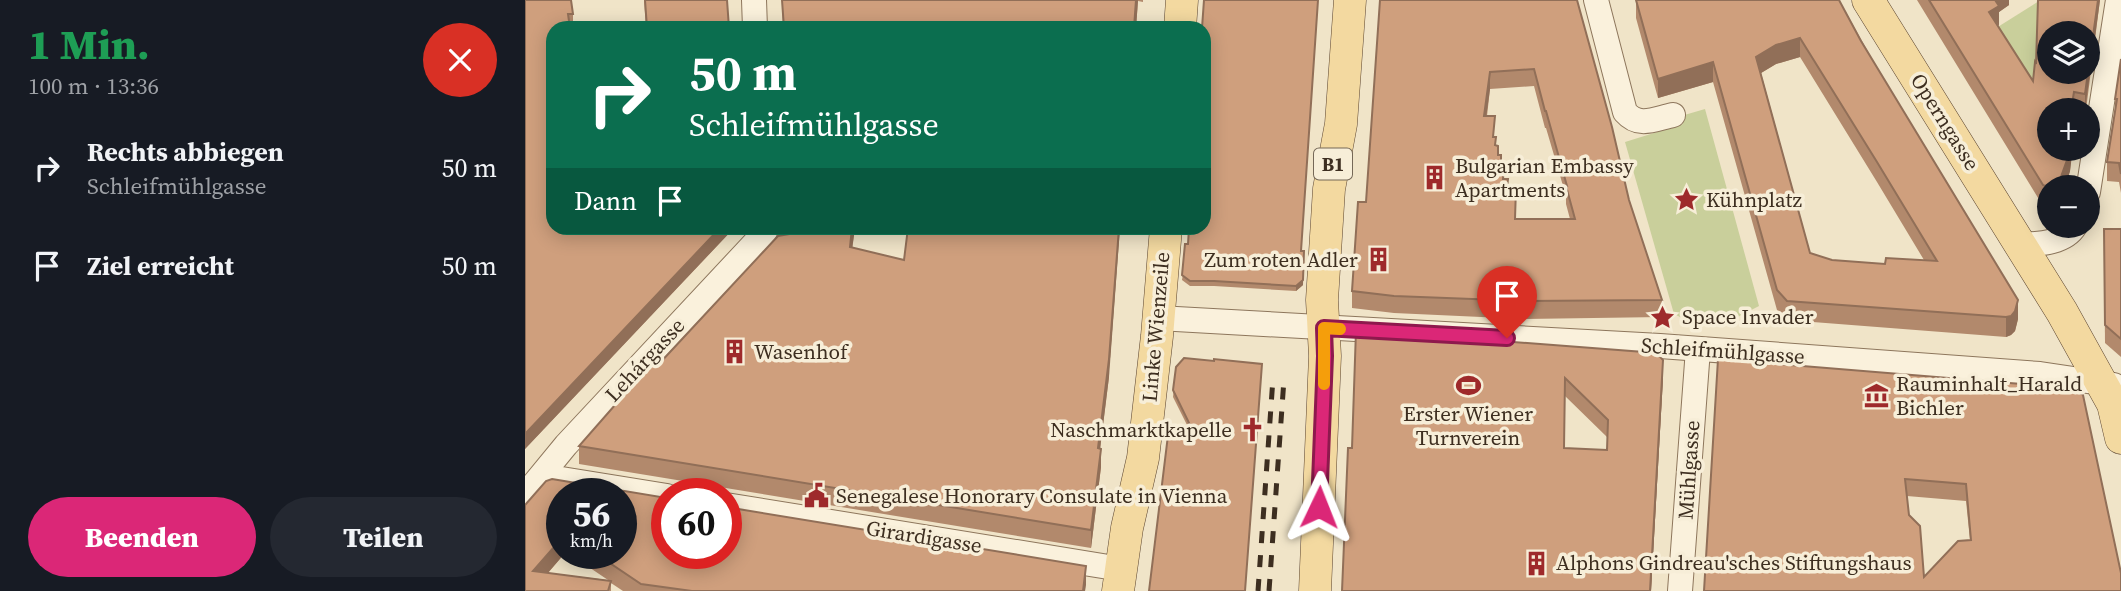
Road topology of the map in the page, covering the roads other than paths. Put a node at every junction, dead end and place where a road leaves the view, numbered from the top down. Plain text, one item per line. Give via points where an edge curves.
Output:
1 (754, 0) edge
2 (1182, 0) edge
3 (1350, 0) edge
4 (1596, 0) edge
5 (1868, 0) edge
6 (2118, 0) edge
7 (755, 21) edge
8 (1180, 21) edge
9 (1672, 115) dead end
10 (2091, 175) edge
11 (762, 235) edge
12 (1164, 235) edge
13 (2060, 238) edge
14 (2022, 245) junction
15 (1158, 318) junction
16 (1324, 328) junction
17 (1698, 349) junction
18 (2111, 384) edge
19 (2121, 438) edge
20 (543, 476) junction
21 (651, 493) edge
22 (525, 495) edge
23 (742, 508) edge
24 (1120, 580) edge
25 (1315, 591) edge
26 (1680, 591) edge

1 - 7 street
2 - 8 main road
3 - 16 main road, B1 via 1341,124 1329,189
4 - 9 street via 1625,112 1641,122
5 - 14 main road, Operngasse
6 - 10 street
11 - 20 street, Lehárgasse via 566,445
12 - 15 main road, Linke Wienzeile
13 - 14 street via 2048,244
14 - 18 main road, Operngasse
15 - 16 street, Schleifmühlgasse
15 - 24 main road, Linke Wienzeile via 1143,458
16 - 17 street, Schleifmühlgasse
16 - 25 main road, B1
17 - 18 street, Schleifmühlgasse via 2041,374
17 - 26 street, Mühlgasse
18 - 19 main road, Operngasse
20 - 21 street
20 - 22 street, Lehárgasse
23 - 24 street, Girardigasse

